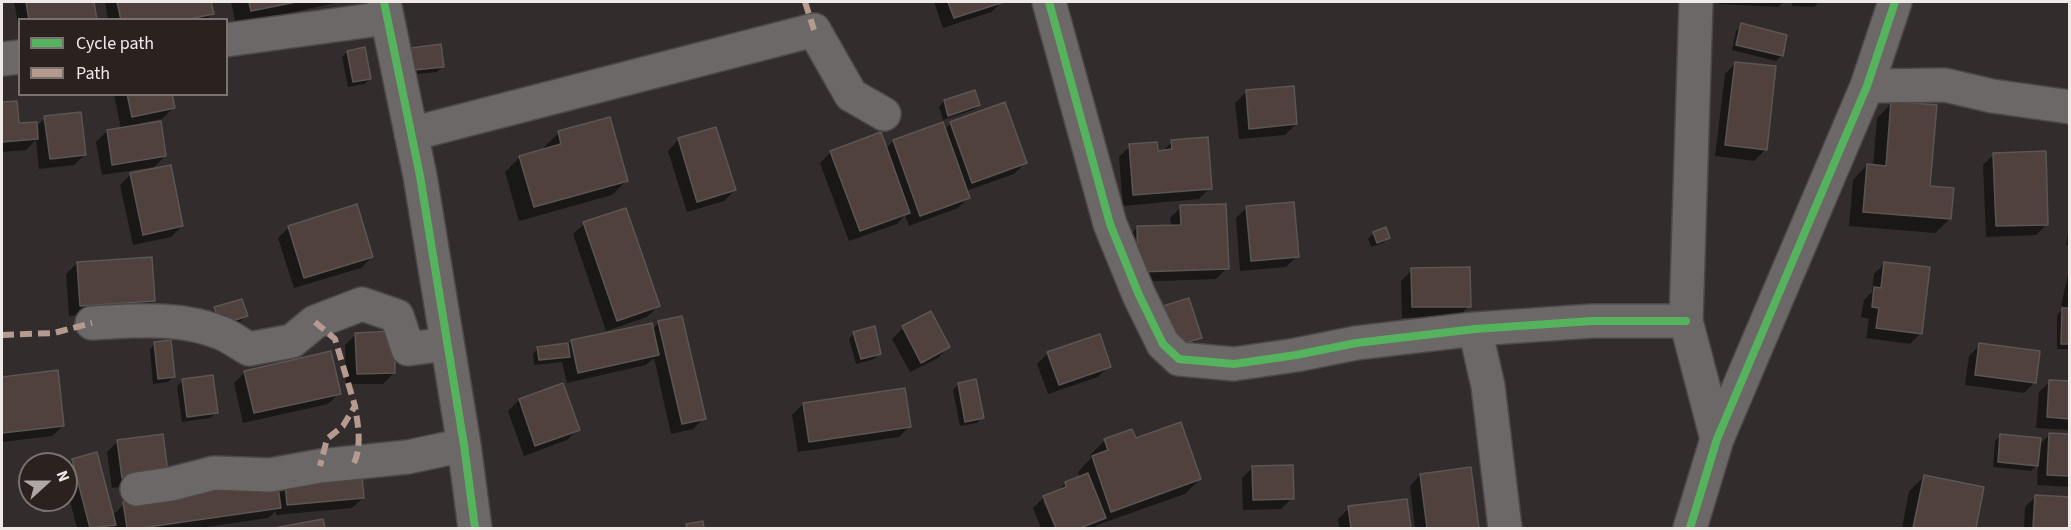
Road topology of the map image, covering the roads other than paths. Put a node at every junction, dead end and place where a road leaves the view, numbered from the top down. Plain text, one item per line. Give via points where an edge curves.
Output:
1 (1049, 2) edge
2 (1696, 2) edge
3 (1895, 2) edge
4 (386, 10) edge
5 (228, 40) edge
6 (18, 57) edge
7 (2, 58) edge
8 (1867, 86) junction
9 (2070, 107) edge
10 (884, 114) dead end
11 (411, 134) junction
12 (1686, 321) junction
13 (92, 323) dead end
14 (1475, 329) junction
15 (447, 344) junction
16 (1718, 439) junction
17 (464, 445) junction
18 (137, 489) dead end
19 (475, 528) edge
20 (1505, 528) edge
21 (1690, 528) edge

1 - 14 street via 1110,224 1163,344 1179,359 1234,364
2 - 12 street
3 - 8 street
4 - 5 street
4 - 11 street
6 - 7 street
8 - 9 street via 1945,85
8 - 16 street
10 - 11 street via 851,95 814,30
11 - 15 street
12 - 14 street via 1592,321
12 - 16 street
13 - 15 street via 188,322 222,333 249,349 292,341 315,322 362,304 397,316 408,349
14 - 20 street via 1488,386
15 - 17 street
16 - 21 street
17 - 18 street via 408,458 270,475 214,472
17 - 19 street

